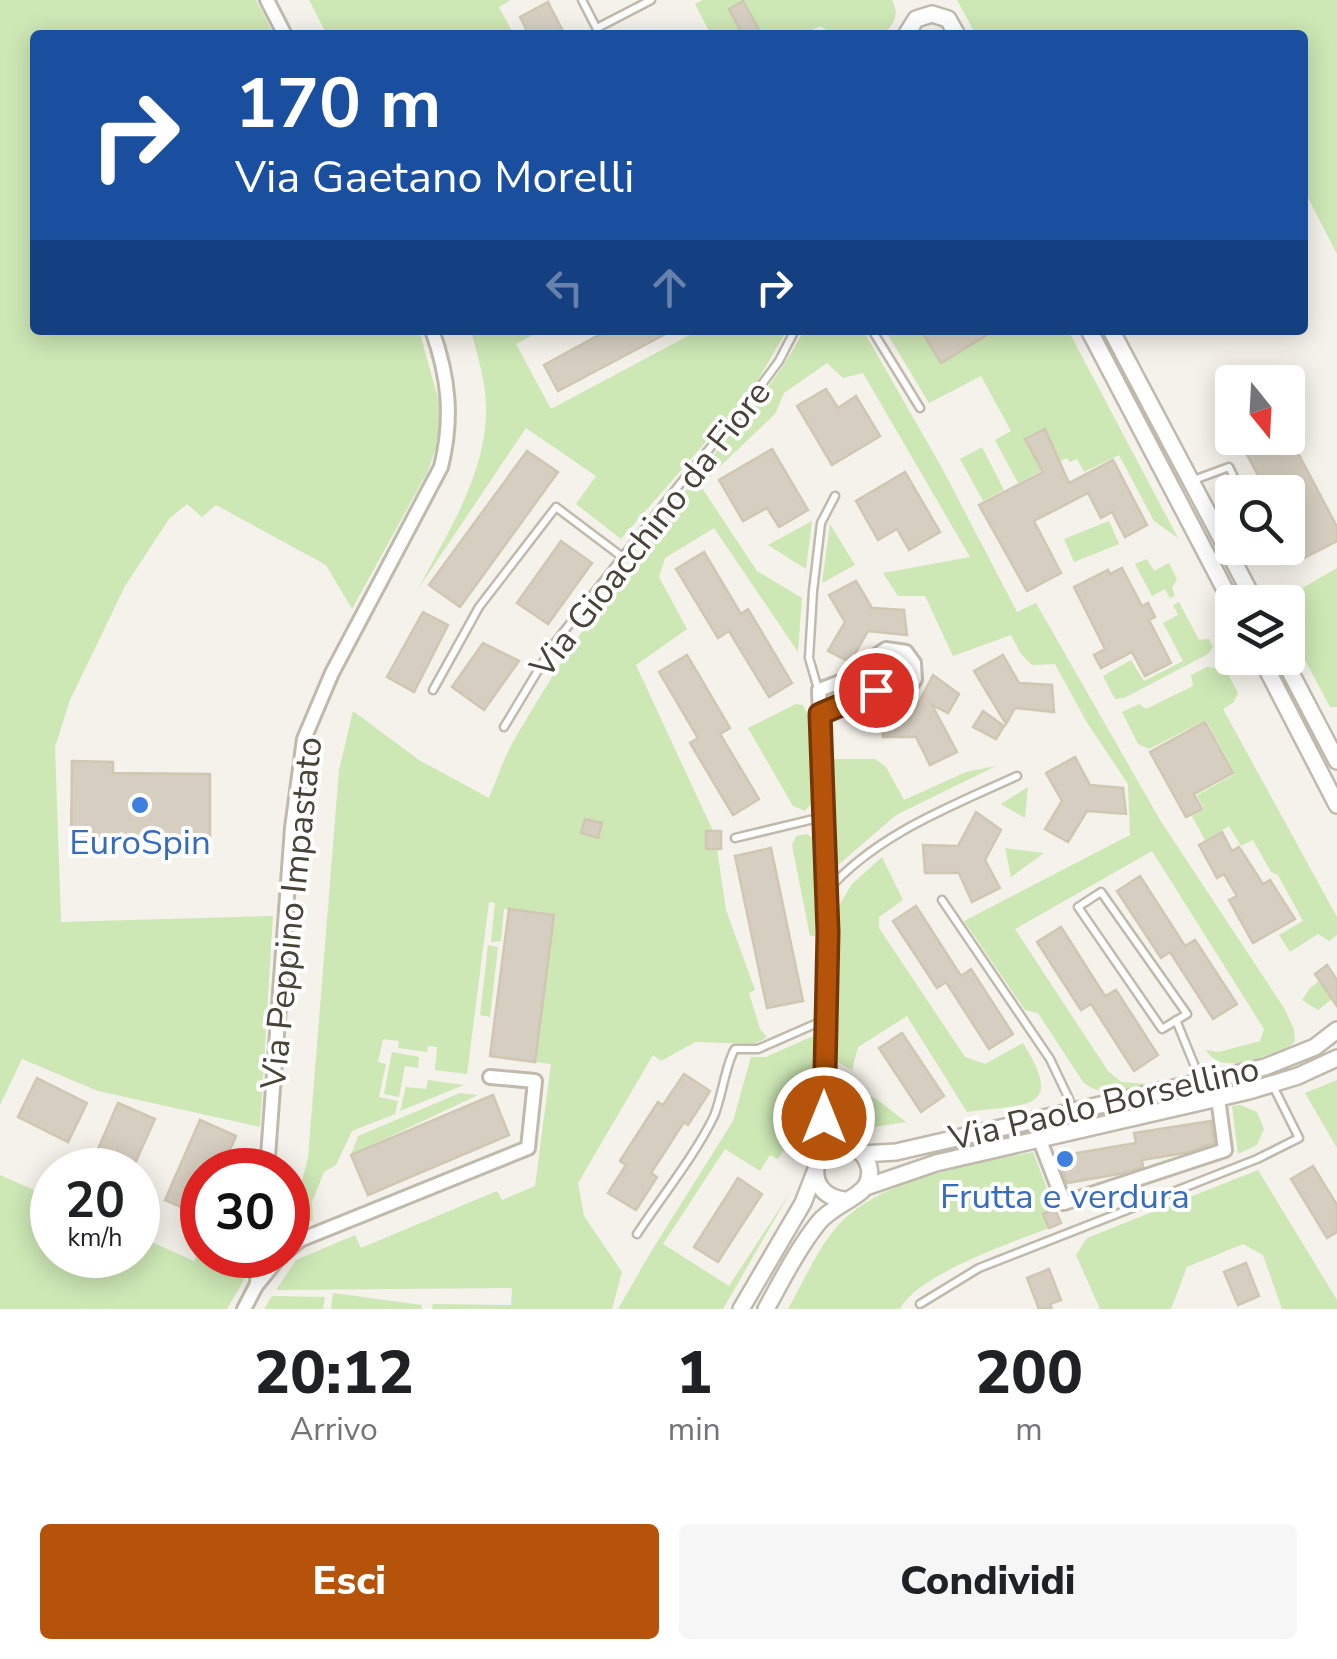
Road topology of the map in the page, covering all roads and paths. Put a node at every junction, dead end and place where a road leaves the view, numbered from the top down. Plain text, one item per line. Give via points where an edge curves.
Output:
1 (267, 0) edge
2 (582, 0) edge
3 (650, 0) edge
4 (938, 0) edge
5 (948, 19) junction
6 (282, 30) edge
7 (598, 30) edge
8 (602, 30) edge
9 (908, 30) edge
10 (954, 30) edge
11 (433, 335) edge
12 (792, 335) edge
13 (875, 335) edge
14 (1092, 335) edge
15 (1113, 335) edge
16 (920, 408) dead end
17 (1233, 475) edge
18 (1191, 482) junction
19 (835, 496) dead end
20 (1215, 517) edge
21 (622, 556) junction
22 (1223, 585) edge
23 (1269, 675) edge
24 (1292, 675) edge
25 (433, 690) dead end
26 (818, 690) junction
27 (820, 714) junction
28 (504, 727) dead end
29 (1337, 761) edge
30 (1017, 776) dead end
31 (1337, 805) edge
32 (822, 817) junction
33 (735, 838) dead end
34 (826, 892) junction
35 (942, 900) dead end
36 (824, 1020) junction
37 (1176, 1020) junction
38 (1337, 1030) edge
39 (1337, 1058) edge
40 (490, 1077) dead end
41 (1201, 1082) junction
42 (1273, 1084) junction
43 (1218, 1098) junction
44 (1072, 1112) junction
45 (824, 1118) junction
46 (1039, 1138) junction
47 (846, 1146) junction
48 (269, 1148) edge
49 (862, 1154) junction
50 (816, 1167) junction
51 (866, 1187) junction
52 (844, 1200) junction
53 (637, 1234) dead end
54 (310, 1236) edge
55 (257, 1278) edge
56 (262, 1278) edge
57 (256, 1286) junction
58 (920, 1304) dead end
59 (244, 1309) edge
60 (741, 1309) edge
61 (766, 1309) edge

1 - 6 street
2 - 7 lane
3 - 8 lane
4 - 5 street
5 - 9 street via 915,11
5 - 10 street
11 - 48 street, Via Peppino Impastato via 450,399 441,466 304,739
12 - 21 lane, Via Gioacchino da Fiore via 751,399
13 - 16 lane
14 - 22 street
15 - 18 street
17 - 18 lane via 1229,467
18 - 20 street
19 - 26 lane via 821,523 813,592 809,658
21 - 25 lane via 556,507 479,607
21 - 28 lane, Via Gioacchino da Fiore via 554,644
23 - 31 street
24 - 29 street
26 - 27 street
26 - 27 street via 868,670 886,649 906,652 916,671 904,693 876,690
27 - 32 street
30 - 34 lane via 902,830
32 - 33 lane
32 - 34 street
34 - 36 street
35 - 44 lane via 1050,1059
36 - 45 street
36 - 53 lane via 758,1049 735,1050 713,1118
37 - 37 lane via 1186,1014 1102,892 1078,907 1162,1029
37 - 41 lane
38 - 41 street, Via Paolo Borsellino via 1291,1058
39 - 42 street, Via Paolo Borsellino
40 - 54 street via 535,1081 528,1148
41 - 44 street, Via Paolo Borsellino
42 - 43 street, Via Paolo Borsellino
42 - 58 lane via 1299,1138 980,1268
43 - 46 street, Via Paolo Borsellino
43 - 46 street via 1225,1150 1064,1204
44 - 49 street, Via Paolo Borsellino
45 - 47 street
45 - 50 street
46 - 51 street, Via Paolo Borsellino
47 - 49 street
47 - 50 street via 829,1149
49 - 51 street via 870,1170
50 - 52 street via 820,1189
50 - 60 street
51 - 52 street
52 - 61 street via 818,1223
55 - 57 street
56 - 57 street
57 - 59 street

